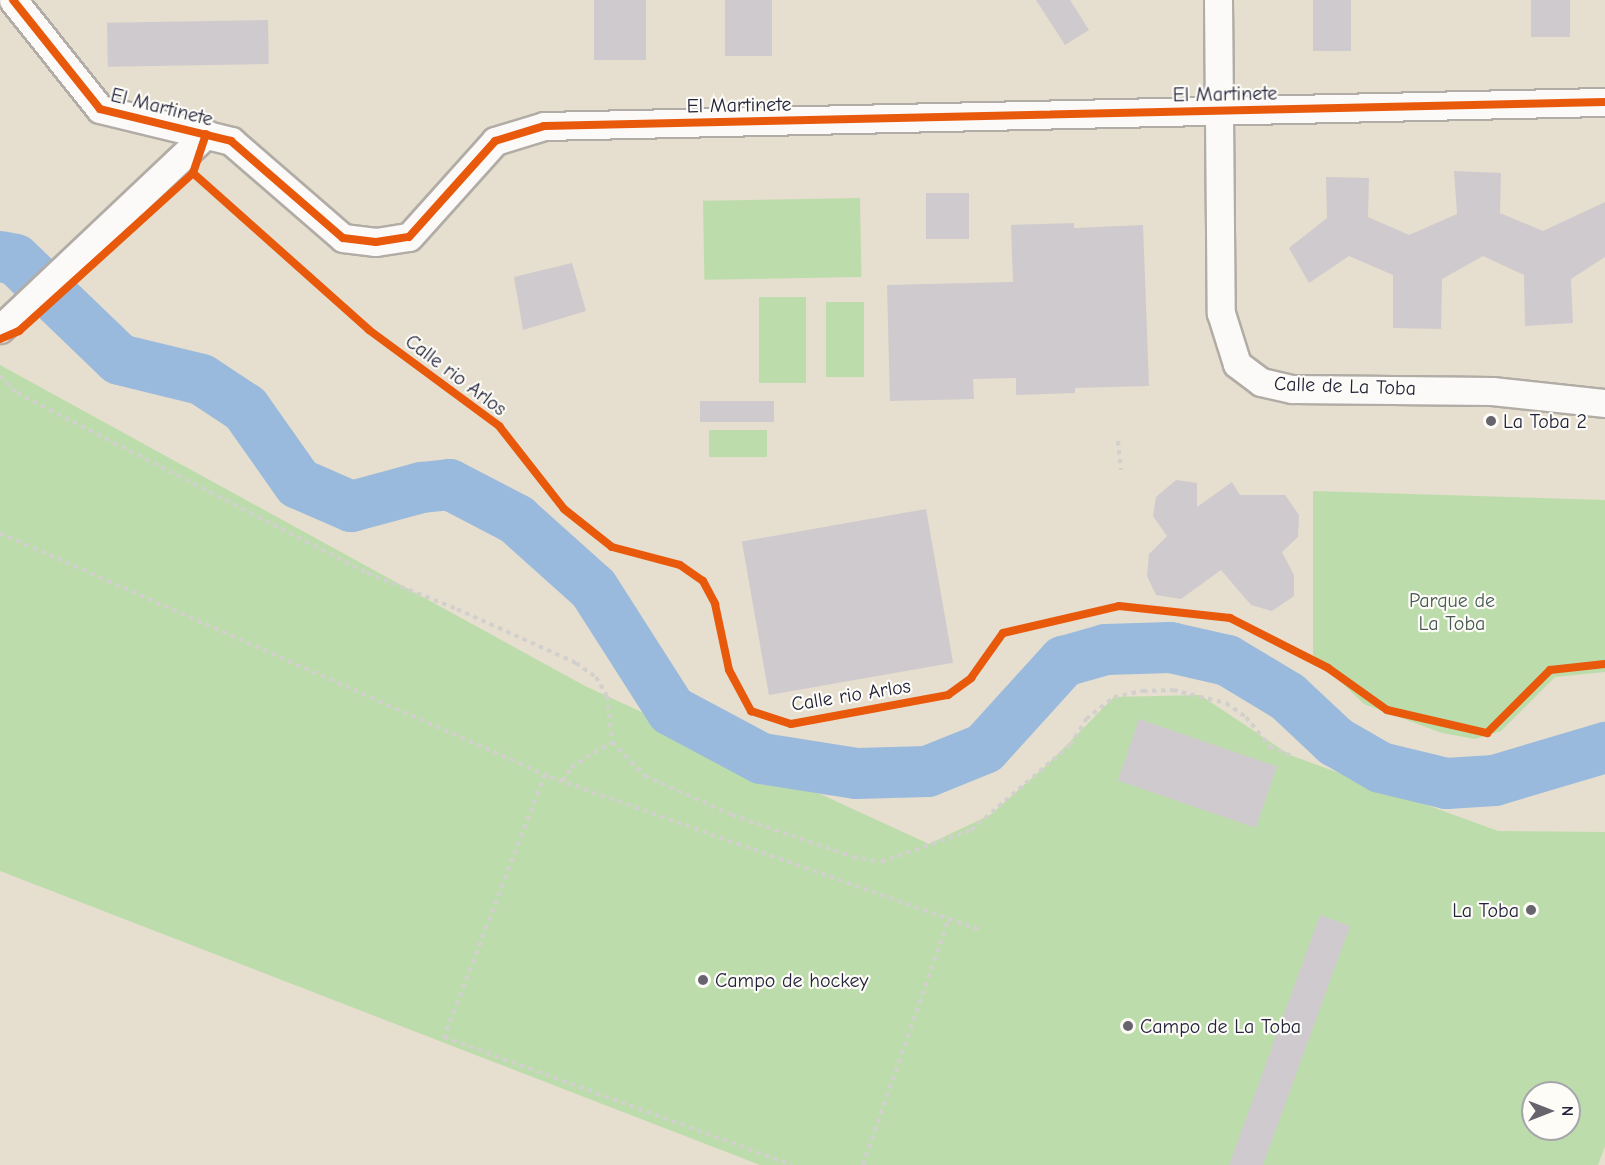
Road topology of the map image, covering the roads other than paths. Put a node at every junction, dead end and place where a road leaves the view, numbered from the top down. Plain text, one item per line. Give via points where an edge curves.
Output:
1 (13, 0) edge
2 (1218, 0) edge
3 (1605, 102) edge
4 (1220, 111) junction
5 (206, 134) junction
6 (4, 325) edge
7 (1605, 403) edge

1 - 5 street, El Martinete via 99,109
2 - 4 street, Calle de La Toba
3 - 4 street, El Martinete
4 - 5 street, El Martinete via 544,126 495,141 409,237 376,242 344,238 231,141
4 - 7 street, Calle de La Toba via 1221,313 1237,364 1261,382 1292,388 1520,392
5 - 6 street, El Martinete

